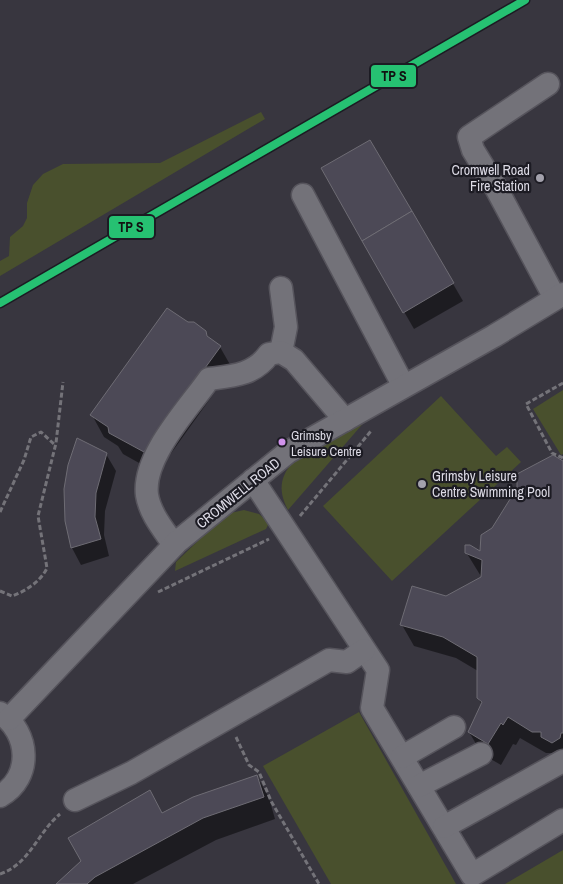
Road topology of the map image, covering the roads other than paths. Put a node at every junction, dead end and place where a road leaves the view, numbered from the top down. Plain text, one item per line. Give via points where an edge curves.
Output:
1 (548, 84) dead end
2 (303, 195) dead end
3 (281, 288) dead end
4 (559, 296) edge
5 (281, 352) junction
6 (404, 385) junction
7 (344, 420) junction
8 (253, 480) junction
9 (174, 545) junction
10 (364, 650) junction
11 (4, 716) edge
12 (454, 727) dead end
13 (481, 754) dead end
14 (402, 757) junction
15 (563, 762) edge
16 (419, 786) junction
17 (0, 796) edge
18 (75, 800) road end
19 (563, 820) edge
20 (444, 827) junction

1 - 4 street via 469,137 473,150
2 - 6 street
3 - 5 street via 286,327
4 - 6 street, CROMWELL ROAD
5 - 7 street via 294,360
5 - 9 street via 269,354 260,366 237,376 209,379 156,453 148,474 147,494 153,513
6 - 7 street, CROMWELL ROAD
7 - 8 street, CROMWELL ROAD via 288,452
8 - 9 street, CROMWELL ROAD
8 - 10 street
9 - 11 street, CROMWELL ROAD
10 - 14 street via 378,670 372,708
10 - 18 street via 346,662 329,660 131,773
11 - 17 street, CROMWELL ROAD via 19,732 24,764 18,780
12 - 14 street
13 - 16 street
14 - 16 street
15 - 20 street
16 - 20 street
19 - 20 street via 472,875

